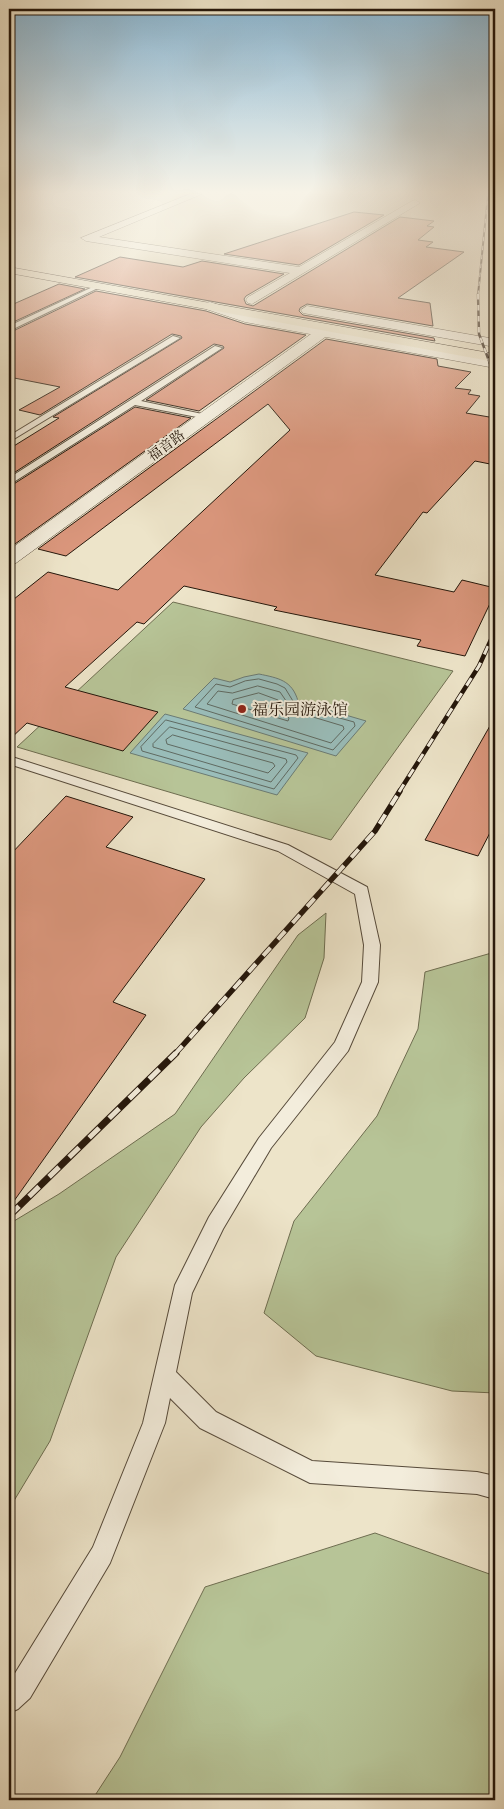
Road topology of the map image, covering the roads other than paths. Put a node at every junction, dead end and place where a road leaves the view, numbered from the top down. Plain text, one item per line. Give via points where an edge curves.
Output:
1 (59, 278) edge
2 (67, 278) edge
3 (288, 278) edge
4 (99, 286) junction
5 (252, 300) junction
6 (209, 302) junction
7 (275, 304) dead end
8 (294, 308) dead end
9 (9, 329) edge
10 (323, 332) junction
11 (176, 338) dead end
12 (495, 343) edge
13 (218, 348) dead end
14 (495, 348) edge
15 (495, 358) edge
16 (495, 364) edge
17 (134, 402) junction
18 (204, 417) junction
19 (9, 439) edge
20 (9, 482) edge
21 (9, 559) edge
22 (9, 760) edge
23 (164, 1376) junction
24 (495, 1487) edge
25 (9, 1700) edge

1 - 4 main road
2 - 6 main road
3 - 5 street
4 - 6 main road
4 - 9 lane
5 - 6 street
5 - 7 street
6 - 10 street via 245,318
6 - 14 main road
6 - 15 main road
8 - 12 street
10 - 16 street
10 - 18 street, 福音路
11 - 19 lane
13 - 17 lane
17 - 18 lane
17 - 20 lane
18 - 21 street, 福音路
22 - 23 lane via 283,848 362,891 372,945 370,982 342,1046 265,1143 216,1223 182,1292
23 - 24 lane via 208,1420 310,1472 477,1483
23 - 25 lane via 154,1423 102,1555 21,1689

